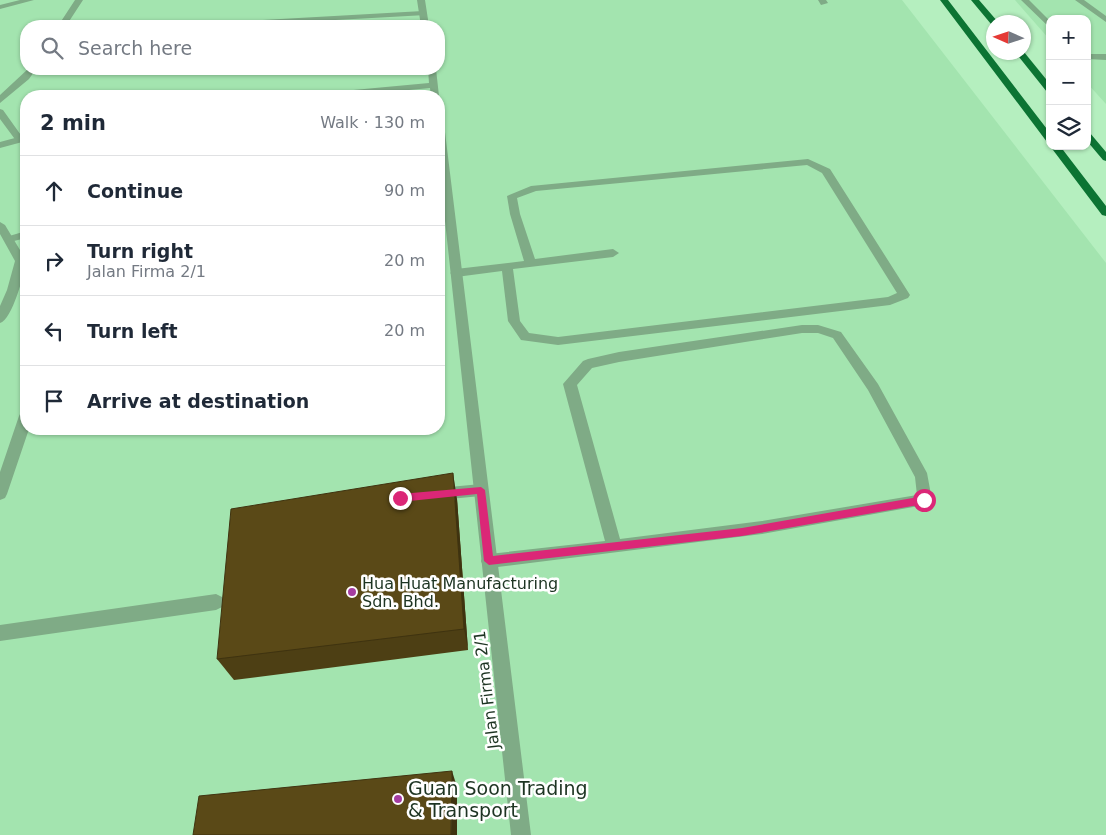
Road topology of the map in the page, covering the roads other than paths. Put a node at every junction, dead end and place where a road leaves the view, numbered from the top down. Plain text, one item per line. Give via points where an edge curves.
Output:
1 (30, 0) edge
2 (79, 0) edge
3 (421, 0) edge
4 (944, 0) edge
5 (975, 0) edge
6 (1025, 0) edge
7 (1079, 0) edge
8 (0, 7) edge
9 (423, 13) junction
10 (988, 15) edge
11 (66, 20) edge
12 (297, 20) edge
13 (424, 20) edge
14 (1106, 20) edge
15 (1046, 22) edge
16 (1091, 56) edge
17 (1106, 57) edge
18 (1026, 60) edge
19 (28, 75) edge
20 (433, 75) edge
21 (434, 85) junction
22 (1046, 85) edge
23 (383, 90) edge
24 (435, 90) edge
25 (0, 100) edge
26 (0, 112) edge
27 (20, 135) edge
28 (1046, 135) edge
29 (20, 140) edge
30 (1091, 140) edge
31 (0, 145) edge
32 (1058, 150) edge
33 (1106, 158) edge
34 (445, 177) edge
35 (1106, 213) edge
36 (0, 225) edge
37 (20, 236) edge
38 (10, 239) junction
39 (613, 253) dead end
40 (20, 258) edge
41 (530, 263) junction
42 (20, 264) edge
43 (507, 266) junction
44 (456, 273) junction
45 (0, 319) edge
46 (20, 434) edge
47 (481, 490) junction
48 (0, 494) edge
49 (427, 495) edge
50 (614, 546) junction
51 (489, 561) junction
52 (216, 602) dead end
53 (0, 633) edge
54 (521, 835) edge

1 - 8 street
2 - 11 street
3 - 9 street
4 - 28 highway
5 - 10 highway
6 - 15 street
7 - 14 street
9 - 12 street
9 - 13 street
16 - 17 street
18 - 22 highway
19 - 25 street
20 - 21 street
21 - 23 street
21 - 24 street
26 - 27 street
29 - 31 street
30 - 33 highway
32 - 35 highway
34 - 44 street, Jalan Firma 2/1
36 - 38 street
37 - 38 street
38 - 40 street
39 - 41 street
41 - 43 street
41 - 43 street via 514,214 512,196 535,188 808,162 826,171 904,295 890,301 558,341 542,340 525,337 514,321
42 - 45 street
43 - 44 street
44 - 47 street, Jalan Firma 2/1
46 - 48 street
47 - 49 street
47 - 51 street, Jalan Firma 2/1
50 - 50 street via 742,532 924,500 922,477 873,387 837,335 802,329 619,357 588,364 570,384
50 - 51 street
51 - 54 street, Jalan Firma 2/1
52 - 53 street

